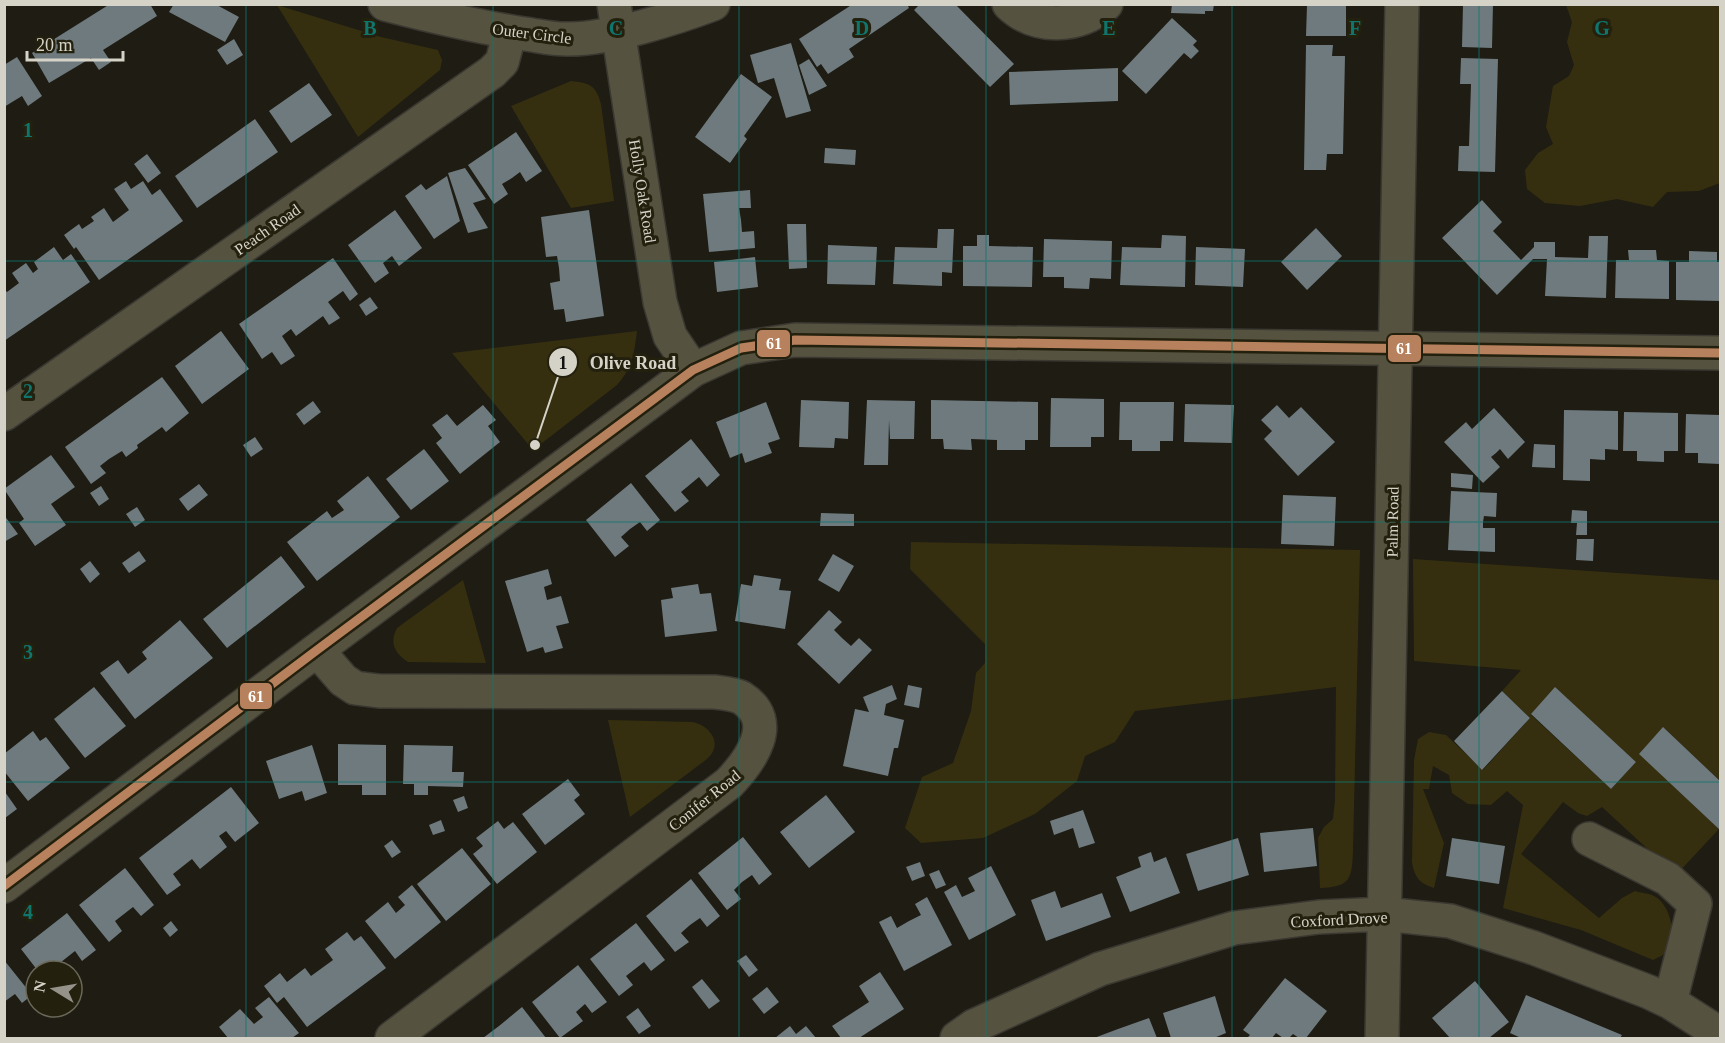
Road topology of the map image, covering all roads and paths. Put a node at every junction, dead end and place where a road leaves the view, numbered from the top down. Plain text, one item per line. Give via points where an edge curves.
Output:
1 (385, 4) edge
2 (713, 4) edge
3 (1009, 4) edge
4 (1106, 4) edge
5 (1402, 4) edge
6 (616, 18) edge
7 (510, 32) junction
8 (1394, 347) junction
9 (1720, 353) edge
10 (693, 370) junction
11 (4, 414) edge
12 (317, 650) junction
13 (1589, 838) dead end
14 (4, 886) edge
15 (1384, 914) junction
16 (1670, 1002) junction
17 (1720, 1034) edge
18 (392, 1038) edge
19 (957, 1038) edge
20 (1382, 1038) edge

1 - 7 street, Outer Circle
2 - 6 street, Outer Circle
3 - 4 street via 1023,15 1052,24 1084,18
5 - 8 street, Palm Road
6 - 7 street, Outer Circle via 590,38
6 - 10 street, Holly Oak Road via 660,302 670,336
7 - 11 street, Peach Road via 502,62 492,72
8 - 9 street
8 - 10 street via 795,340 741,348
8 - 15 street, Palm Road
10 - 12 street
12 - 14 street
12 - 18 street, Conifer Road via 355,688 714,692 740,697 758,717 760,733 754,751 729,783
13 - 16 street via 1668,879 1695,904
15 - 16 street, Coxford Drove via 1450,921 1534,948
15 - 19 street, Coxford Drove via 1319,917 1234,928 1100,969 974,1026
15 - 20 street, Palm Road
16 - 17 street, Coxford Drove

